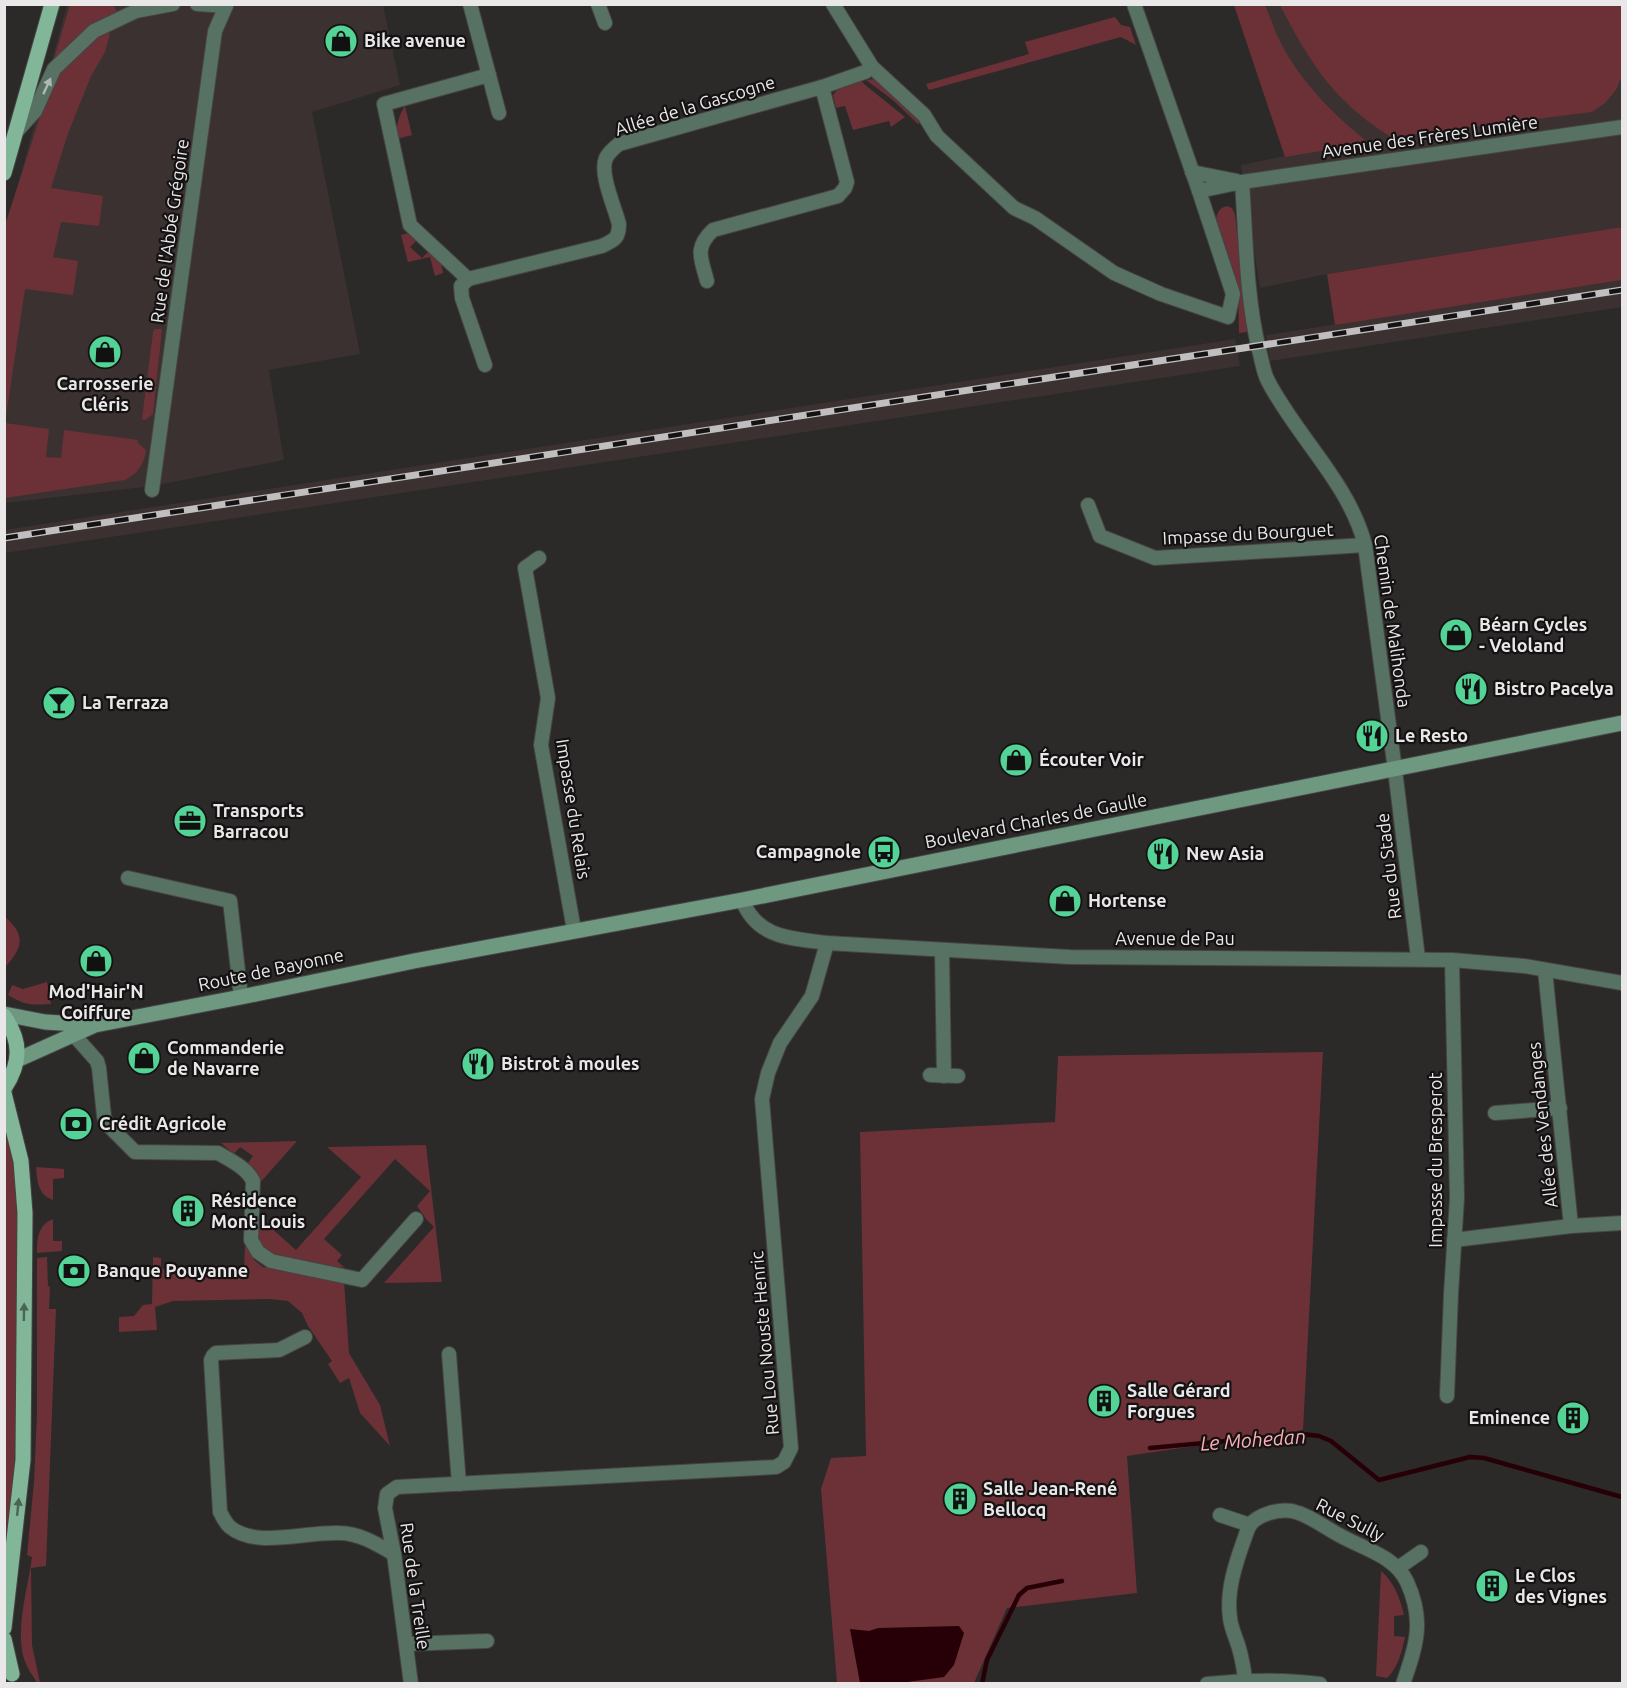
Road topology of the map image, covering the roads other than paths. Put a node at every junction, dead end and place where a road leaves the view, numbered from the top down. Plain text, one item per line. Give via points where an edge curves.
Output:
1 (52, 4) edge
2 (173, 4) edge
3 (197, 4) edge
4 (470, 4) edge
5 (598, 4) edge
6 (833, 4) edge
7 (1134, 4) edge
8 (227, 5) edge
9 (605, 23) dead end
10 (872, 67) junction
11 (489, 75) junction
12 (822, 87) junction
13 (499, 112) dead end
14 (1623, 127) edge
15 (15, 134) junction
16 (4, 172) edge
17 (1192, 172) junction
18 (1242, 182) junction
19 (1199, 191) junction
20 (468, 279) junction
21 (707, 281) dead end
22 (485, 366) dead end
23 (152, 490) dead end
24 (1088, 505) dead end
25 (1365, 546) junction
26 (539, 558) dead end
27 (1623, 723) edge
28 (1395, 770) junction
29 (128, 878) dead end
30 (742, 900) junction
31 (574, 930) junction
32 (826, 943) junction
33 (942, 951) junction
34 (456, 953) joint
35 (1418, 958) junction
36 (1452, 960) junction
37 (1545, 970) junction
38 (1623, 983) edge
39 (241, 997) junction
40 (4, 1015) edge
41 (94, 1025) junction
42 (73, 1034) junction
43 (17, 1060) junction
44 (958, 1076) dead end
45 (4, 1091) edge
46 (1560, 1108) junction
47 (1495, 1113) dead end
48 (416, 1219) dead end
49 (1623, 1223) edge
50 (1571, 1226) junction
51 (1454, 1240) junction
52 (305, 1337) dead end
53 (448, 1354) dead end
54 (1447, 1396) dead end
55 (459, 1484) junction
56 (387, 1494) joint
57 (1221, 1515) dead end
58 (1250, 1525) junction
59 (1421, 1552) dead end
60 (394, 1554) junction
61 (1398, 1568) junction
62 (4, 1628) edge
63 (4, 1639) edge
64 (487, 1641) dead end
65 (406, 1644) junction
66 (12, 1676) edge
67 (1245, 1680) junction
68 (411, 1683) edge
69 (1207, 1683) edge
70 (1314, 1683) edge
71 (1403, 1683) edge

1 - 15 main road
15 -> 2 street via 35,111 54,69 94,31 136,11
3 - 8 street, Rue de l'Abbé Grégoire
4 - 11 street
5 - 9 street
6 - 10 street
7 - 17 street
8 - 23 street, Rue de l'Abbé Grégoire via 215,31
10 - 12 street, Allée de la Gascogne
10 - 19 street via 924,115 937,136 1014,208 1035,218 1114,273 1228,317 1233,294
11 - 13 street
11 - 20 street via 384,104 410,225
12 - 20 street, Allée de la Gascogne via 620,144 605,160 604,171 619,224 614,240
12 - 21 street via 847,182 845,188 838,196 713,230 699,249
14 - 18 street, Avenue des Frères Lumière
15 - 16 main road
17 - 18 street
17 - 19 street
18 - 19 street
18 - 25 street, Chemin de Malihonda via 1253,322 1266,379 1341,491
20 - 22 street via 461,286 462,298
24 - 25 street, Impasse du Bourguet via 1100,536 1155,558
25 - 28 street, Chemin de Malihonda
26 - 31 street, Impasse du Relais via 525,568 548,698 541,745
27 - 28 main road, Boulevard Charles de Gaulle
28 - 30 main road, Boulevard Charles de Gaulle
28 - 35 street, Rue du Stade
29 - 39 street via 230,901
30 - 31 main road, Boulevard Charles de Gaulle
30 - 32 street, Avenue de Pau via 761,927 789,938
31 - 34 main road, Boulevard Charles de Gaulle
32 - 33 street, Avenue de Pau
32 - 55 street, Rue Lou Nouste Henric via 812,996 780,1043 762,1099 791,1448 784,1462 755,1469
33 - 35 street, Avenue de Pau via 1070,957
33 - 44 street via 937,1076
34 - 39 main road, Route de Bayonne
35 - 36 street, Avenue de Pau
36 - 37 street, Avenue de Pau
36 - 51 street, Impasse du Bresperot via 1457,1198
37 - 38 street, Avenue de Pau
37 - 46 street, Allée des Vendanges
39 - 41 main road, Route de Bayonne
40 - 41 main road, Route de Bayonne
40 - 43 main road via 17,1044
41 - 42 main road, Route de Bayonne
42 - 43 main road, Route de Bayonne
42 - 48 street via 97,1061 106,1123 135,1152 218,1153 251,1177 251,1240 258,1252 271,1261 362,1280
43 - 45 main road
62 -> 45 main road via 23,1460 25,1225 21,1161
46 - 47 street
46 - 50 street, Allée des Vendanges
49 - 50 street, Allée des Vendanges
50 - 51 street
51 - 54 street, Impasse du Bresperot
52 - 60 street via 279,1350 216,1353 211,1360 220,1512 231,1527 243,1534 266,1538 340,1533 365,1538
53 - 55 street
55 - 56 street, Rue Lou Nouste Henric via 397,1487
56 - 60 street, Rue de la Treille
57 - 58 street
58 - 61 street, Rue Sully via 1268,1512 1291,1511
58 - 67 street via 1230,1592 1230,1618
59 - 61 street
60 - 65 street, Rue de la Treille
61 - 71 street, Rue Sully via 1416,1606 1418,1631
63 - 66 main road
64 - 65 street
65 - 68 street, Rue de la Treille
67 - 69 street
67 - 70 street

